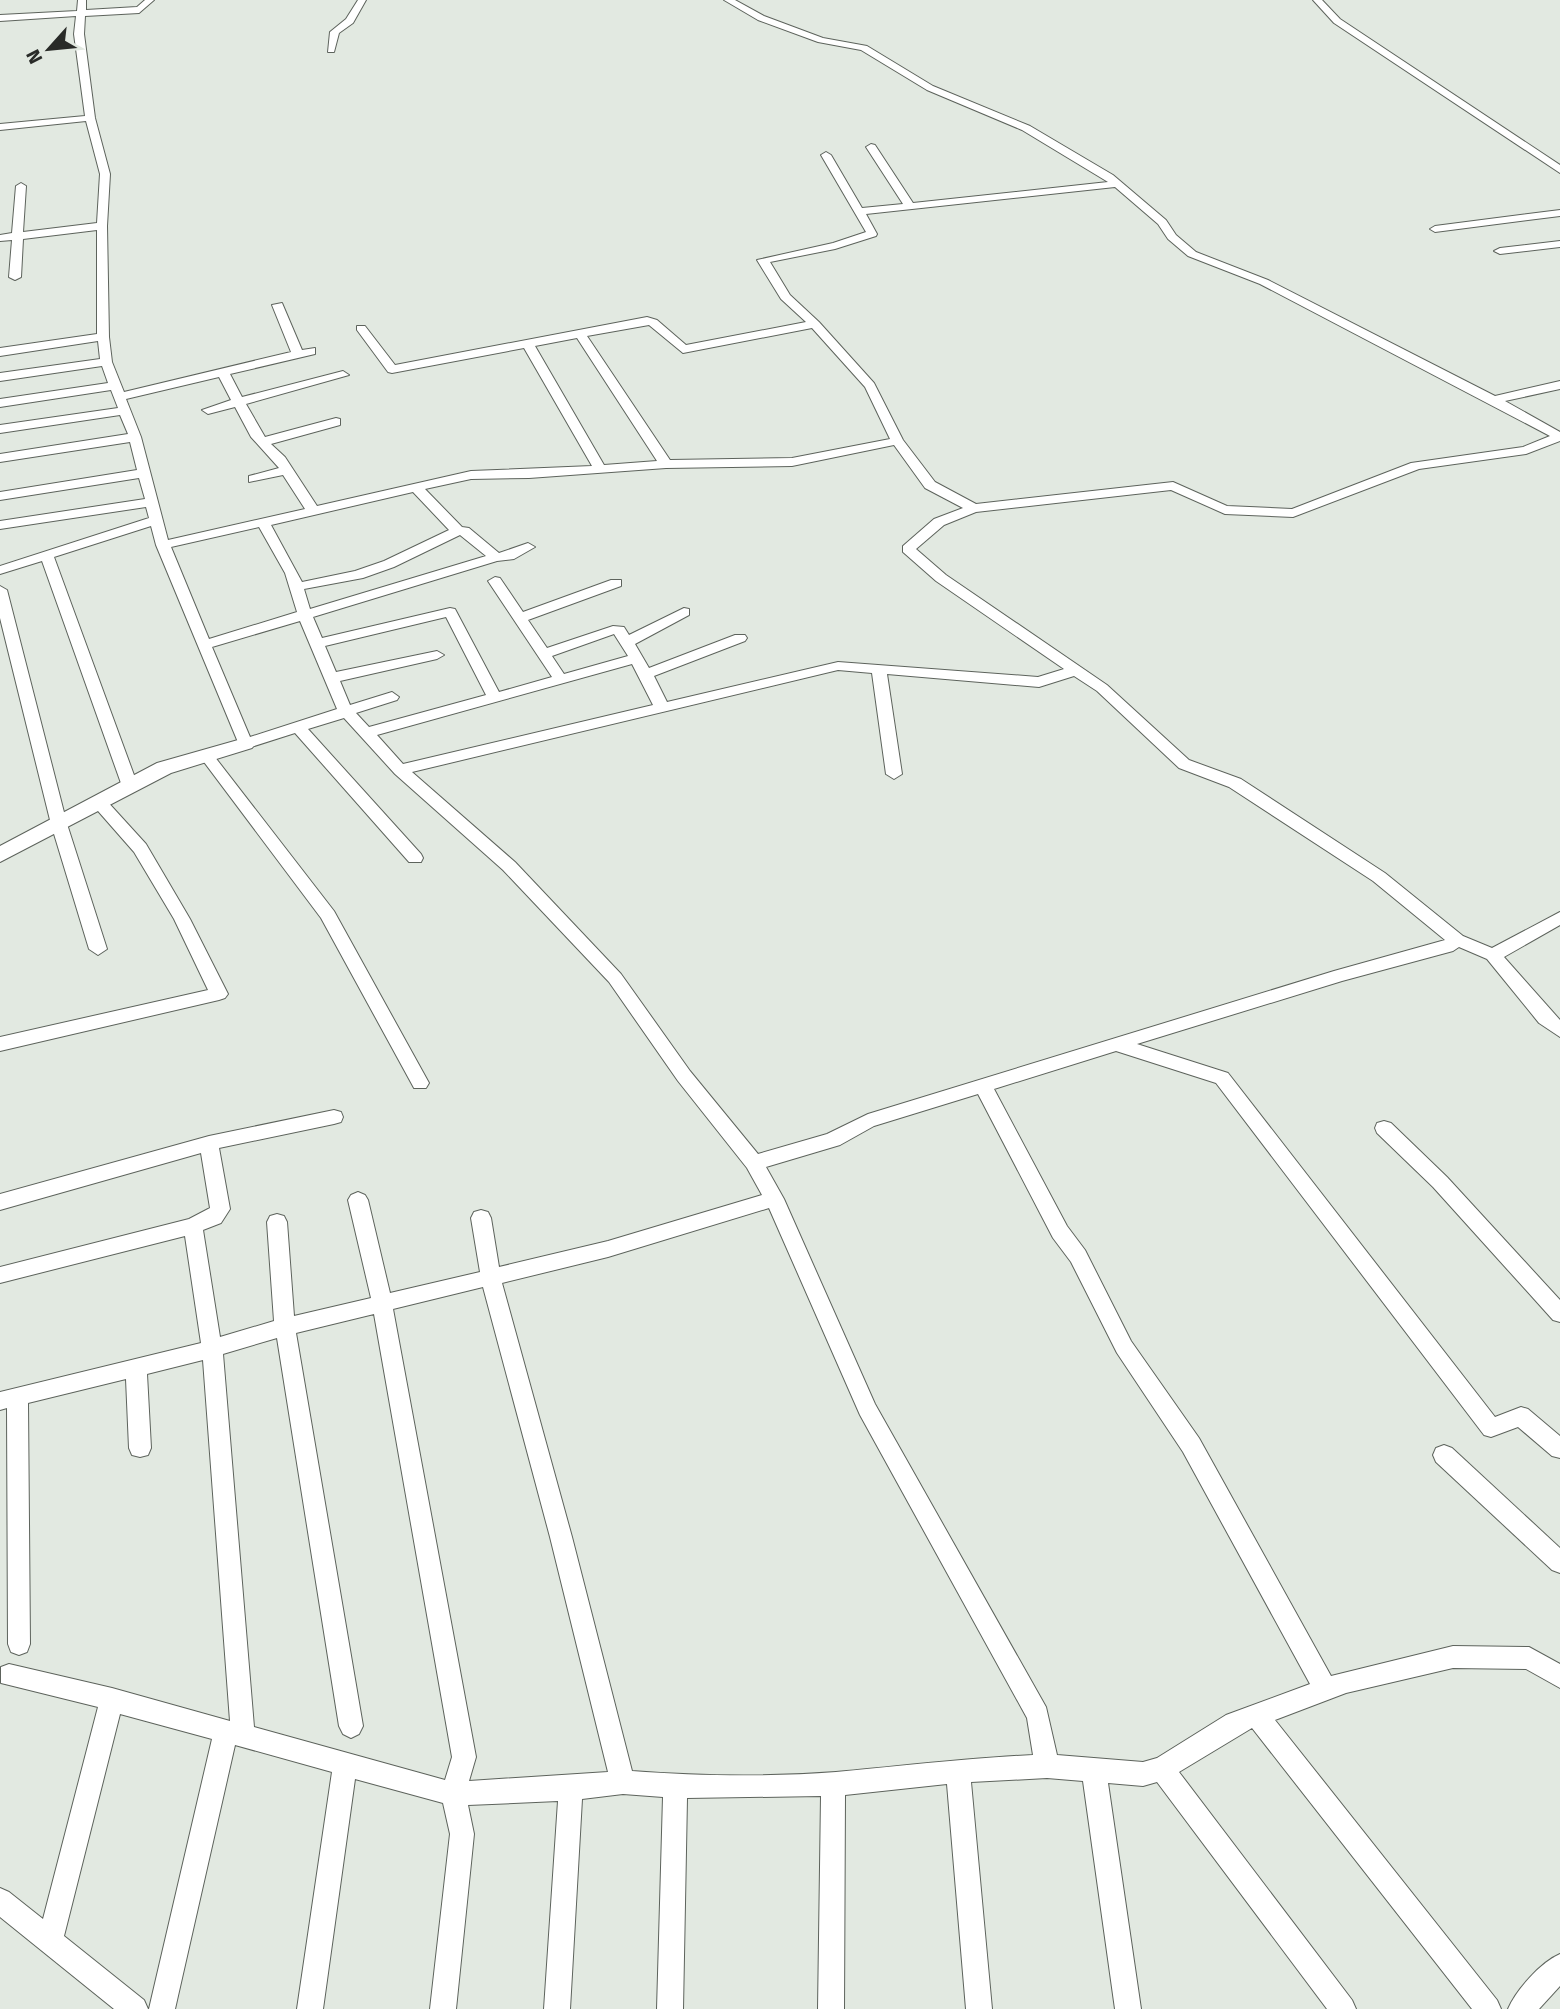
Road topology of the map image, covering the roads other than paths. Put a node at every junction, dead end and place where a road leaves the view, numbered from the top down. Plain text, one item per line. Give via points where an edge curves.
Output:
1 (150, 0) edge
2 (362, 0) edge
3 (728, 0) edge
4 (1317, 0) edge
5 (81, 6) edge
6 (0, 18) edge
7 (331, 50) dead end
8 (90, 118) junction
9 (0, 127) edge
10 (872, 147) dead end
11 (826, 155) dead end
12 (1560, 170) edge
13 (1117, 184) junction
14 (21, 186) dead end
15 (910, 206) junction
16 (859, 212) junction
17 (1560, 213) edge
18 (102, 226) junction
19 (1435, 229) dead end
20 (18, 236) junction
21 (0, 238) edge
22 (1560, 244) edge
23 (1500, 251) dead end
24 (15, 277) dead end
25 (278, 305) dead end
26 (815, 324) junction
27 (360, 328) dead end
28 (580, 334) junction
29 (103, 337) junction
30 (528, 344) junction
31 (311, 351) dead end
32 (0, 352) edge
33 (298, 354) junction
34 (106, 362) junction
35 (223, 372) junction
36 (343, 375) dead end
37 (0, 377) edge
38 (1560, 386) edge
39 (117, 391) junction
40 (1495, 400) junction
41 (238, 402) junction
42 (0, 403) edge
43 (208, 410) dead end
44 (125, 411) junction
45 (336, 422) dead end
46 (0, 429) edge
47 (135, 436) junction
48 (1560, 437) edge
49 (897, 441) junction
50 (263, 442) junction
51 (0, 458) edge
52 (666, 464) junction
53 (600, 469) junction
54 (286, 470) junction
55 (143, 472) junction
56 (254, 479) dead end
57 (414, 486) junction
58 (0, 496) edge
59 (152, 502) junction
60 (974, 508) junction
61 (313, 510) junction
62 (155, 521) junction
63 (263, 523) junction
64 (0, 525) edge
65 (458, 531) junction
66 (163, 545) junction
67 (528, 548) dead end
68 (46, 554) junction
69 (496, 557) junction
70 (0, 570) edge
71 (495, 581) dead end
72 (617, 583) dead end
73 (295, 587) junction
74 (0, 590) edge
75 (684, 612) dead end
76 (305, 615) junction
77 (521, 618) junction
78 (740, 638) dead end
79 (627, 642) junction
80 (317, 644) junction
81 (204, 645) junction
82 (544, 654) junction
83 (437, 655) dead end
84 (637, 658) junction
85 (879, 670) junction
86 (1076, 670) junction
87 (646, 674) junction
88 (331, 678) junction
89 (561, 680) junction
90 (392, 697) dead end
91 (495, 698) junction
92 (661, 706) junction
93 (345, 710) junction
94 (298, 727) junction
95 (367, 733) junction
96 (245, 744) junction
97 (206, 755) junction
98 (400, 770) junction
99 (894, 774) dead end
100 (130, 786) junction
101 (99, 803) junction
102 (59, 824) junction
103 (0, 855) edge
104 (415, 858) dead end
105 (1560, 918) edge
106 (1457, 940) junction
107 (97, 949) dead end
108 (1493, 955) junction
109 (1560, 1030) edge
110 (1115, 1044) junction
111 (0, 1045) edge
112 (420, 1083) dead end
113 (983, 1085) junction
114 (334, 1117) dead end
115 (1384, 1128) dead end
116 (209, 1143) junction
117 (754, 1163) junction
118 (774, 1199) junction
119 (358, 1200) dead end
120 (0, 1202) edge
121 (481, 1219) dead end
122 (277, 1222) dead end
123 (193, 1226) junction
124 (0, 1275) edge
125 (491, 1279) junction
126 (382, 1303) junction
127 (1560, 1314) edge
128 (285, 1327) junction
129 (212, 1348) junction
130 (136, 1367) junction
131 (8, 1398) edge
132 (140, 1448) dead end
133 (1560, 1449) edge
134 (1444, 1455) dead end
135 (1560, 1563) edge
136 (19, 1644) dead end
137 (9, 1675) dead end
138 (1560, 1677) edge
139 (1325, 1689) junction
140 (112, 1699) junction
141 (1256, 1715) junction
142 (351, 1726) dead end
143 (234, 1733) junction
144 (345, 1764) junction
145 (1047, 1766) junction
146 (1162, 1769) junction
147 (958, 1771) junction
148 (1094, 1771) junction
149 (623, 1782) junction
150 (833, 1784) junction
151 (676, 1786) junction
152 (571, 1788) junction
153 (453, 1794) junction
154 (0, 1901) edge
155 (50, 1941) junction
156 (1560, 1967) edge
157 (135, 2009) edge
158 (162, 2009) edge
159 (310, 2009) edge
160 (443, 2009) edge
161 (557, 2009) edge
162 (670, 2009) edge
163 (831, 2009) edge
164 (979, 2009) edge
165 (1128, 2009) edge
166 (1343, 2009) edge
167 (1488, 2009) edge
168 (1521, 2009) edge

1 - 5 street via 139,10
2 - 7 street via 350,20 335,32
3 - 13 street via 821,40 864,48 930,88 1026,128
4 - 12 street via 1337,21
5 - 6 street
5 - 8 street via 79,34
8 - 9 street
8 - 18 street via 105,174
10 - 15 street
11 - 16 street
13 - 15 street
13 - 40 street via 1192,254 1264,282
14 - 20 street
15 - 16 street
16 - 26 street via 872,234 763,260 785,298
17 - 19 street
18 - 20 street
18 - 29 street
20 - 21 street
20 - 24 street
22 - 23 street
25 - 33 street
26 - 28 street via 683,349 651,320
26 - 49 street via 870,386
27 - 30 street via 392,369
28 - 30 street
28 - 52 street
29 - 32 street
29 - 34 street
30 - 53 street
31 - 33 street
33 - 35 street
34 - 37 street
34 - 39 street
35 - 39 street
35 - 41 street
36 - 41 street
38 - 40 street
39 - 42 street
39 - 44 street
40 - 48 street
41 - 43 street
41 - 50 street
44 - 46 street
44 - 47 street
45 - 50 street
47 - 51 street
47 - 55 street
48 - 60 street via 1525,450 1416,466 1293,513 1225,510 1173,486
49 - 52 street via 792,462
49 - 60 street via 930,485
50 - 54 street
52 - 53 street
53 - 57 street via 471,475
54 - 56 street
54 - 61 street
55 - 58 street
55 - 59 street
57 - 61 street
57 - 65 street
59 - 62 street
59 - 64 street
60 - 86 street via 939,522 908,549 941,578
61 - 63 street
62 - 66 street
62 - 68 street
63 - 66 street
63 - 73 street via 292,573
65 - 69 street
65 - 73 street via 358,575
66 - 81 street
67 - 69 street
68 - 70 street
68 - 100 street
69 - 76 street
71 - 77 street
72 - 77 street
73 - 76 street
74 - 102 street
75 - 79 street
76 - 80 street
76 - 81 street
77 - 82 street
78 - 87 street
79 - 82 street via 621,632 613,630
79 - 84 street
80 - 88 street
80 - 91 street via 450,612
81 - 96 street
82 - 89 street
83 - 88 street
84 - 87 street
84 - 89 street
85 - 86 street via 1039,682
85 - 92 street via 838,666
85 - 99 street
86 - 106 street via 1184,764 1235,783 1379,877
87 - 92 street
88 - 93 street
89 - 91 street
90 - 93 street
91 - 95 street
92 - 98 street
93 - 94 street
93 - 95 street
94 - 96 street
94 - 104 street
95 - 98 street
96 - 97 street
97 - 100 street via 164,768
97 - 112 street via 328,915
98 - 117 street via 509,866 615,978 684,1076
100 - 101 street
101 - 102 street
101 - 111 street via 140,848 219,995
102 - 103 street
102 - 107 street
105 - 108 street
106 - 108 street
106 - 110 street via 1447,947
108 - 109 street
110 - 113 street
110 - 133 street via 1222,1078 1491,1428 1521,1416
113 - 117 street via 868,1121 833,1140
113 - 139 street via 1124,1347 1191,1445
114 - 116 street
115 - 127 street via 1440,1182
116 - 120 street
116 - 123 street via 219,1209 214,1217
117 - 118 street
118 - 125 street
118 - 145 street via 867,1409 1038,1715
119 - 126 street
121 - 125 street
122 - 128 street
123 - 124 street
123 - 129 street
125 - 126 street
125 - 149 street
126 - 128 street
126 - 153 street via 464,1757
128 - 129 street
128 - 142 street
129 - 130 street
129 - 143 street
130 - 131 street
130 - 132 street
131 - 136 street
134 - 135 street
137 - 140 street
138 - 139 street via 1530,1658 1453,1657
139 - 141 street
140 - 143 street
140 - 155 street
141 - 146 street via 1234,1723
141 - 167 street
143 - 144 street
143 - 158 street
144 - 153 street
144 - 159 street
145 - 147 street
145 - 148 street
146 - 148 street via 1143,1774
146 - 166 street
147 - 150 street
147 - 164 street
148 - 165 street
149 - 151 street
149 - 152 street
150 - 151 street
150 - 163 street
151 - 162 street
152 - 153 street
152 - 161 street
153 - 160 street via 462,1834
154 - 155 street
155 - 157 street
156 - 168 street

